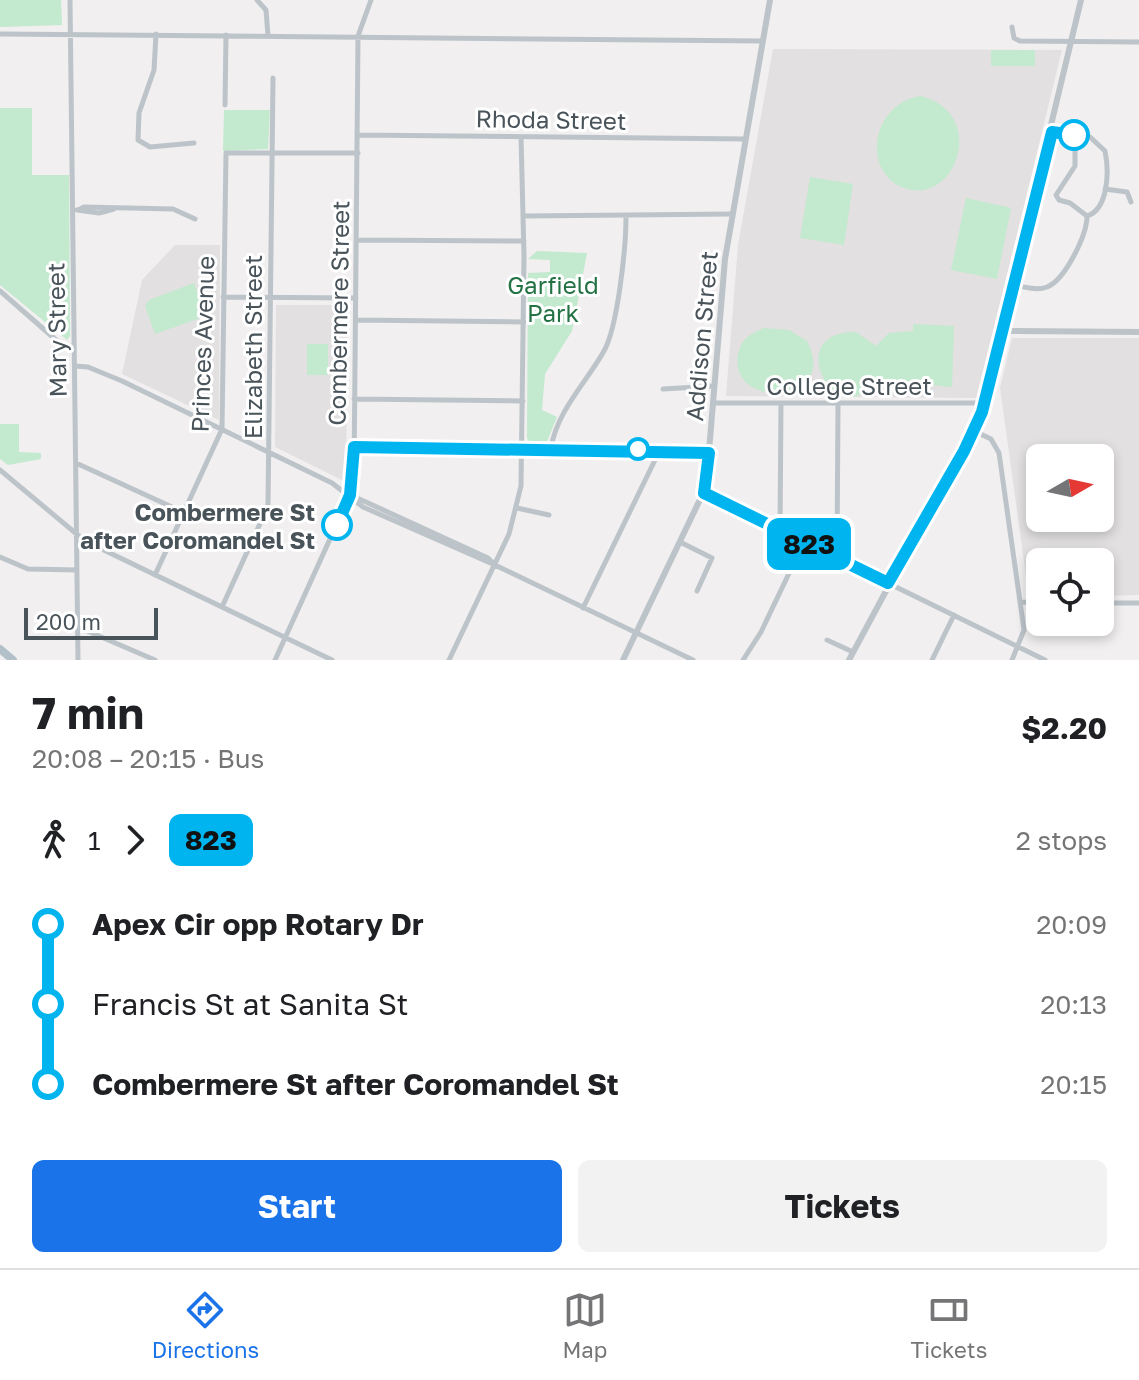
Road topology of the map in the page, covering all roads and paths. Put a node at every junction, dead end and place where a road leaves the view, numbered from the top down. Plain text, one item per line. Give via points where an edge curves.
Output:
1 (70, 0) edge
2 (257, 0) edge
3 (371, 0) edge
4 (770, 0) edge
5 (1081, 0) edge
6 (1012, 27) dead end
7 (0, 34) edge
8 (71, 34) junction
9 (156, 34) junction
10 (226, 35) junction
11 (268, 36) junction
12 (358, 36) junction
13 (762, 41) junction
14 (1073, 41) junction
15 (1139, 42) edge
16 (273, 78) dead end
17 (225, 105) dead end
18 (1052, 132) junction
19 (358, 135) junction
20 (1075, 136) junction
21 (521, 137) junction
22 (745, 139) junction
23 (194, 143) dead end
24 (272, 152) junction
25 (358, 153) junction
26 (1105, 189) junction
27 (1131, 202) dead end
28 (75, 210) junction
29 (732, 214) junction
30 (524, 216) junction
31 (1087, 216) junction
32 (626, 217) junction
33 (195, 219) dead end
34 (356, 240) junction
35 (524, 241) junction
36 (1015, 285) junction
37 (0, 291) edge
38 (223, 297) junction
39 (270, 298) junction
40 (356, 298) junction
41 (356, 320) junction
42 (524, 322) junction
43 (1003, 331) junction
44 (1139, 332) edge
45 (75, 346) junction
46 (75, 366) junction
47 (714, 386) junction
48 (663, 389) dead end
49 (354, 399) junction
50 (523, 401) junction
51 (713, 403) junction
52 (781, 403) junction
53 (838, 403) junction
54 (985, 403) junction
55 (222, 429) junction
56 (974, 431) junction
57 (354, 447) junction
58 (551, 448) junction
59 (523, 449) junction
60 (655, 450) junction
61 (269, 451) junction
62 (709, 453) junction
63 (76, 463) junction
64 (0, 470) edge
65 (704, 493) junction
66 (350, 495) junction
67 (517, 508) junction
68 (185, 513) junction
69 (549, 515) dead end
70 (780, 530) junction
71 (76, 535) junction
72 (680, 542) junction
73 (804, 542) junction
74 (0, 557) edge
75 (837, 558) junction
76 (495, 565) junction
77 (77, 570) junction
78 (155, 575) junction
79 (888, 583) junction
80 (697, 591) dead end
81 (1020, 602) junction
82 (1026, 602) edge
83 (1114, 603) edge
84 (1139, 603) edge
85 (222, 607) junction
86 (583, 608) junction
87 (954, 615) junction
88 (78, 627) junction
89 (636, 633) junction
90 (285, 637) junction
91 (827, 640) dead end
92 (1018, 647) junction
93 (0, 649) edge
94 (853, 652) junction
95 (0, 655) edge
96 (5, 660) edge
97 (13, 660) edge
98 (78, 660) edge
99 (155, 660) edge
100 (275, 660) edge
101 (332, 660) edge
102 (449, 660) edge
103 (623, 660) edge
104 (693, 660) edge
105 (743, 660) edge
106 (849, 660) edge
107 (932, 660) edge
108 (1012, 660) edge
109 (1045, 660) edge

1 - 8 street, Mary Street
2 - 11 street via 266,10
3 - 12 street, Combermere Street
4 - 13 street, Addison Street
5 - 14 street
6 - 14 street via 1020,41
7 - 8 street
8 - 9 street
8 - 28 street, Mary Street
9 - 10 street
9 - 23 street via 154,70 139,113 138,140 150,147
10 - 11 street
10 - 17 street
11 - 12 street
12 - 13 street
12 - 19 street, Combermere Street
13 - 22 street, Addison Street
14 - 15 street
14 - 18 street
16 - 24 street, Elizabeth Street
18 - 20 street
18 - 36 street
19 - 21 street, Rhoda Street
19 - 25 street, Combermere Street
20 - 26 street via 1094,139 1105,151
20 - 31 street via 1075,166 1056,195
21 - 22 street, Rhoda Street
21 - 30 street
22 - 29 street, Addison Street
24 - 25 street
24 - 38 street, Princes Avenue via 225,156
24 - 39 street, Elizabeth Street
25 - 34 street, Combermere Street
26 - 27 street via 1127,192
26 - 31 street via 1100,207
28 - 33 street via 173,209
28 - 45 street, Mary Street
29 - 32 street
29 - 47 street, Addison Street
30 - 32 street
30 - 35 street
31 - 36 street via 1082,242 1054,283 1039,289
32 - 58 street via 625,251 607,344 562,415
34 - 35 street
34 - 40 street, Combermere Street
35 - 42 street
36 - 43 street
37 - 45 street via 63,346
38 - 39 street
38 - 55 street, Princes Avenue
39 - 40 street
39 - 61 street, Elizabeth Street
40 - 41 street, Combermere Street
41 - 42 street
41 - 49 street, Combermere Street
42 - 50 street
43 - 44 street
43 - 54 street
45 - 46 street, Mary Street
46 - 55 street via 122,381
46 - 63 street, Mary Street
47 - 48 street
47 - 51 street, Addison Street
49 - 50 street
49 - 57 street, Combermere Street
50 - 59 street
51 - 52 street, College Street
51 - 62 street, Addison Street
52 - 53 street, College Street
52 - 70 street
53 - 54 street, College Street
53 - 75 street
54 - 56 street
55 - 61 street
55 - 68 street, Princes Avenue
56 - 79 street
56 - 81 street via 991,439 999,453
57 - 59 street
57 - 66 street, Combermere Street
58 - 59 street
58 - 60 street
59 - 67 street
60 - 62 street
60 - 86 street via 655,460
61 - 66 street
61 - 85 street, Elizabeth Street via 266,515
62 - 65 street, Addison Street
63 - 68 street
63 - 71 street, Mary Street
64 - 71 street
65 - 70 street
65 - 72 street, Addison Street
66 - 76 street
66 - 90 street, Combermere Street
67 - 69 street
67 - 76 street
68 - 78 street, Princes Avenue
70 - 73 street
71 - 77 street, Mary Street
71 - 78 street
72 - 80 street via 712,558
72 - 89 street, Addison Street
73 - 75 street
73 - 105 street
74 - 77 street via 28,569
75 - 79 street
76 - 86 street
76 - 102 street
77 - 88 street, Mary Street
78 - 85 street
79 - 87 street
79 - 94 street
81 - 82 street
81 - 92 street via 1024,633
83 - 84 street
85 - 90 street
86 - 89 street
87 - 92 street
87 - 107 street
88 - 98 street, Mary Street
88 - 99 street
89 - 103 street, Addison Street
89 - 104 street
90 - 100 street, Combermere Street
90 - 101 street
91 - 94 street
92 - 108 street
92 - 109 street
93 - 97 main road
94 - 106 street
95 - 96 main road

